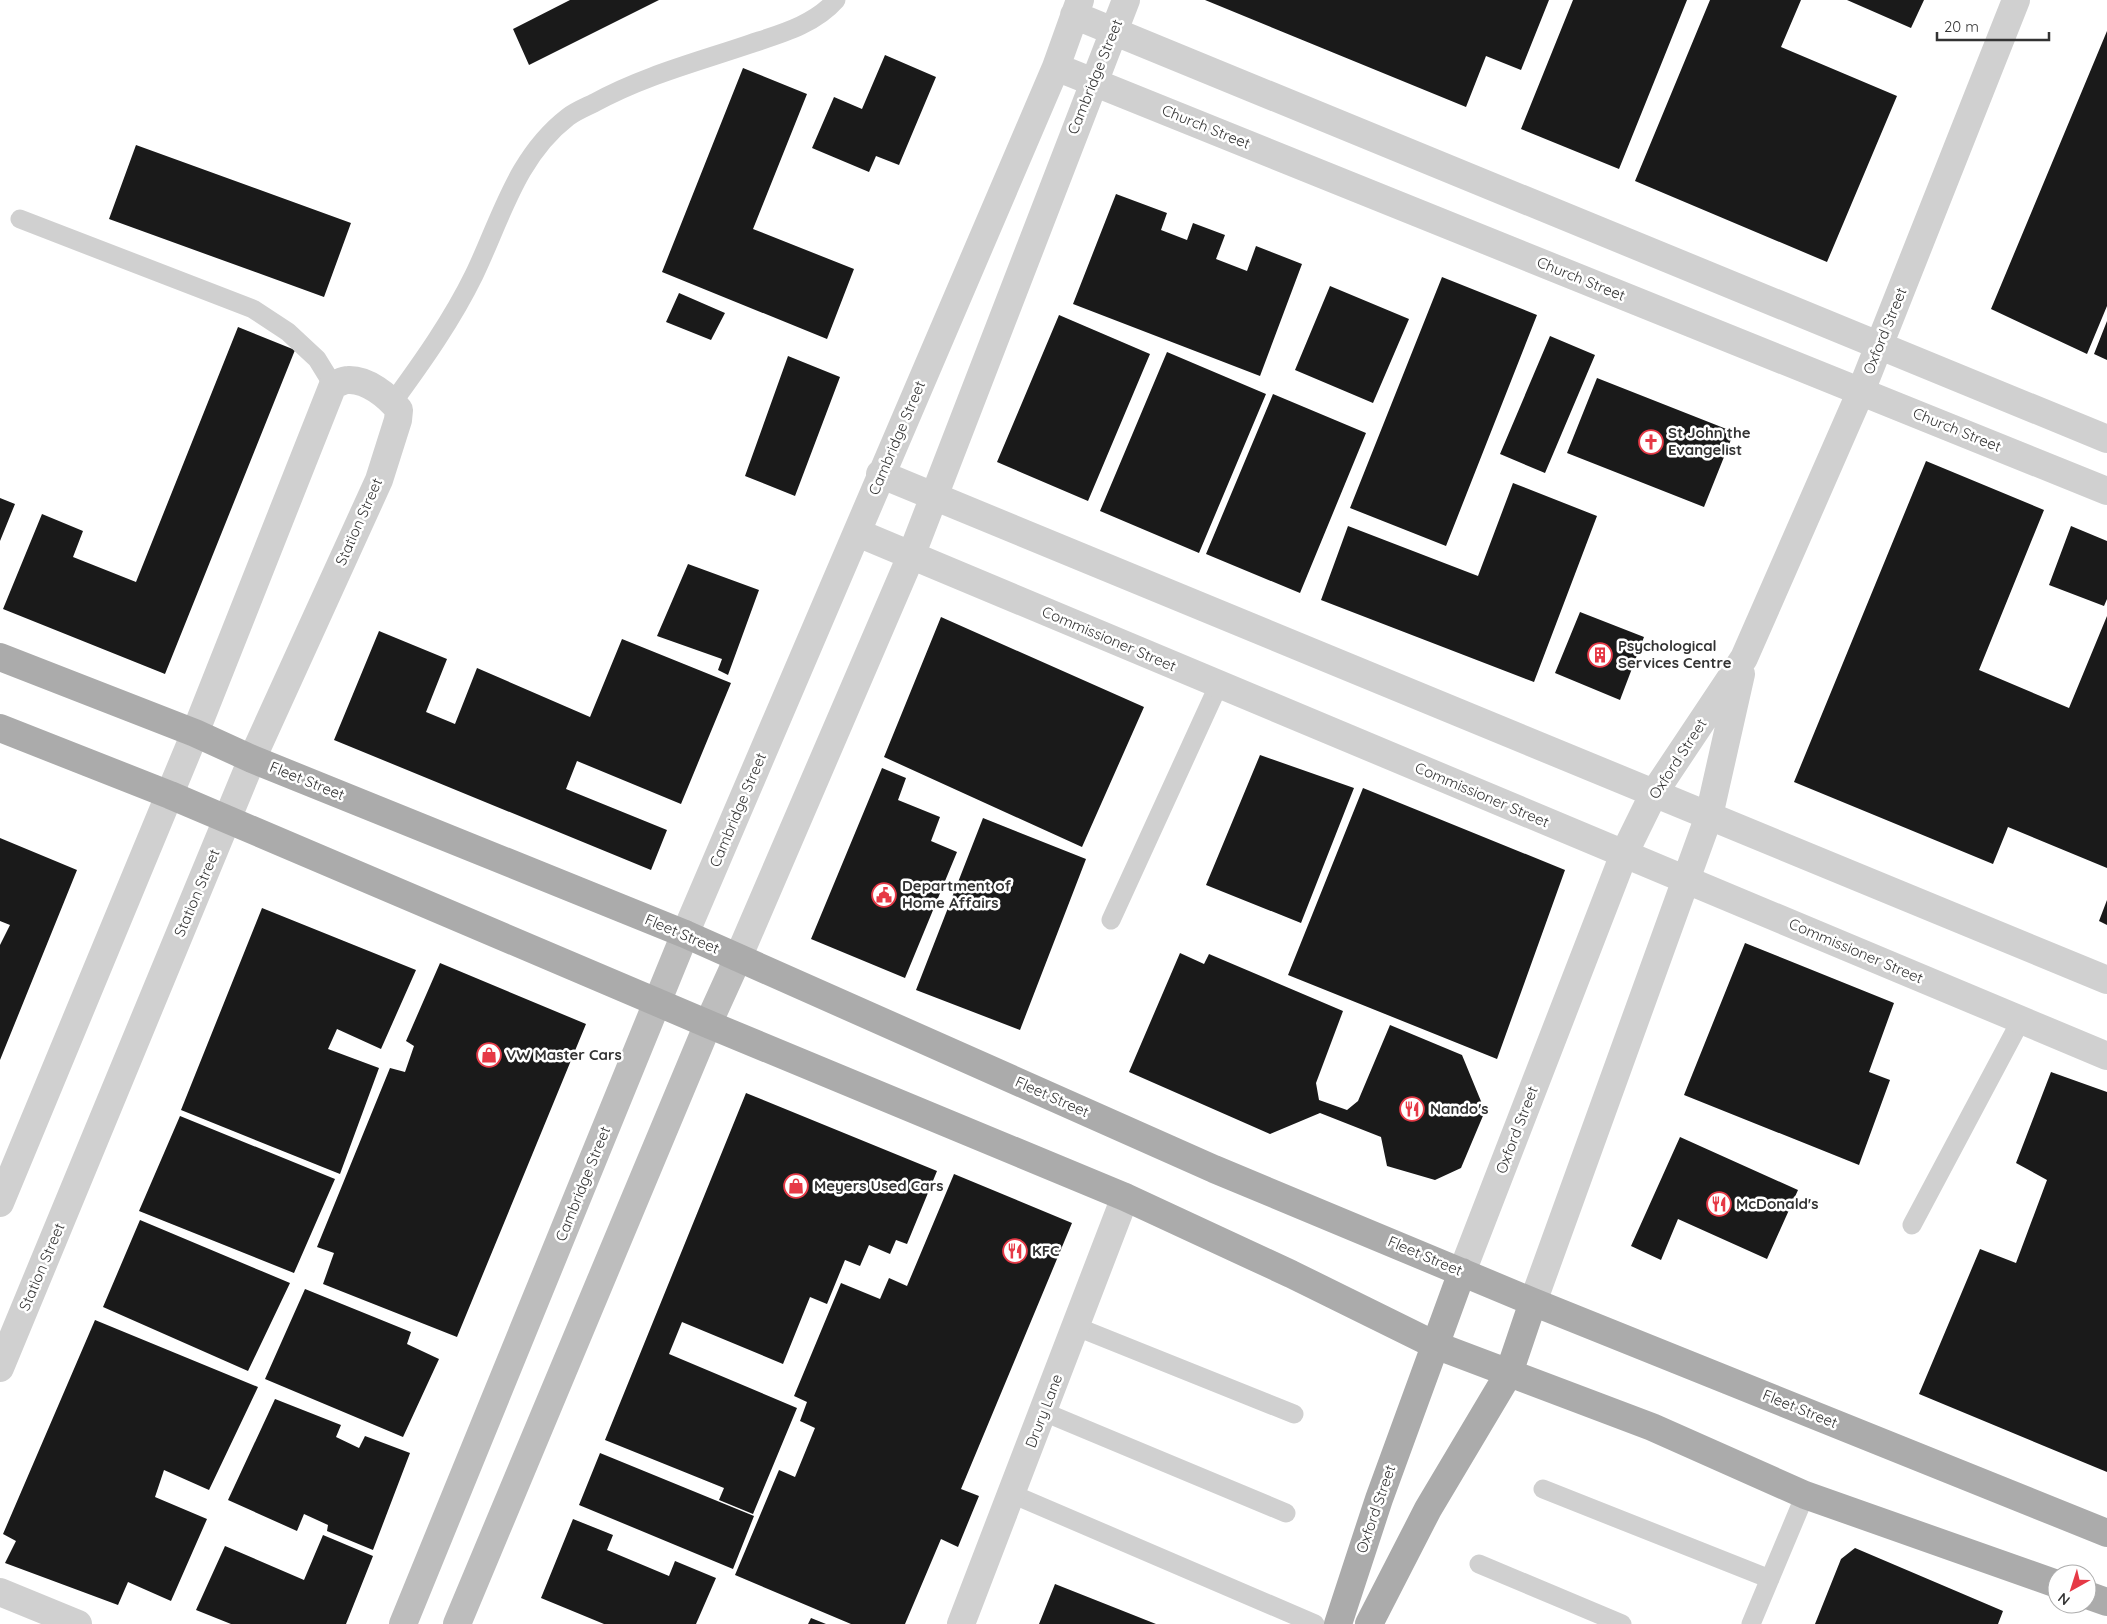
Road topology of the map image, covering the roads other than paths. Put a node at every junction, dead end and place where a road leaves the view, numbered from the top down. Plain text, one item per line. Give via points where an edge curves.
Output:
1 (836, 0) edge
2 (1126, 0) edge
3 (2016, 0) edge
4 (1077, 8) edge
5 (1113, 32) junction
6 (1056, 67) junction
7 (1092, 82) junction
8 (20, 219) dead end
9 (1879, 346) junction
10 (332, 385) junction
11 (1860, 392) junction
12 (396, 411) junction
13 (2107, 439) edge
14 (880, 474) junction
15 (2107, 491) edge
16 (933, 496) junction
17 (858, 533) junction
18 (910, 556) junction
19 (0, 657) edge
20 (1744, 658) junction
21 (1218, 684) junction
22 (0, 728) edge
23 (195, 733) junction
24 (252, 759) junction
25 (1654, 793) junction
26 (170, 795) junction
27 (1709, 816) junction
28 (227, 821) junction
29 (1624, 854) junction
30 (1687, 880) junction
31 (1112, 920) dead end
32 (684, 934) junction
33 (738, 958) junction
34 (2107, 980) edge
35 (657, 1002) junction
36 (2021, 1020) junction
37 (708, 1024) junction
38 (2107, 1056) edge
39 (1125, 1197) junction
40 (0, 1203) edge
41 (1912, 1225) dead end
42 (1462, 1272) junction
43 (1533, 1302) junction
44 (1077, 1327) junction
45 (1435, 1345) junction
46 (0, 1368) edge
47 (1509, 1373) junction
48 (1044, 1412) junction
49 (1294, 1414) dead end
50 (1543, 1489) dead end
51 (1012, 1494) junction
52 (1805, 1495) junction
53 (1286, 1513) dead end
54 (2107, 1533) edge
55 (1480, 1564) dead end
56 (1770, 1579) junction
57 (2047, 1580) edge
58 (0, 1592) edge
59 (78, 1624) edge
60 (403, 1624) edge
61 (457, 1624) edge
62 (961, 1624) edge
63 (1315, 1624) edge
64 (1338, 1624) edge
65 (1369, 1624) edge
66 (1622, 1624) edge
67 (1751, 1624) edge

1 - 12 lane via 798,28 626,85 562,122 538,145 520,174 475,274
2 - 5 street, Cambridge Street
3 - 9 street, Oxford Street
4 - 5 street
4 - 6 street, Cambridge Street
5 - 7 street, Cambridge Street
5 - 9 street
6 - 7 street, Church Street
6 - 14 street, Cambridge Street
7 - 11 street, Church Street
7 - 16 street, Cambridge Street
8 - 10 lane via 253,309 288,332 317,359
9 - 11 street, Oxford Street
9 - 13 street
10 - 12 street via 346,380 359,382 373,388
10 - 23 street
11 - 15 street, Church Street
11 - 20 street, Oxford Street
12 - 24 street, Station Street via 379,480
14 - 16 street
14 - 17 street, Cambridge Street
16 - 18 street, Cambridge Street
16 - 25 street
17 - 18 street, Commissioner Street
17 - 32 street, Cambridge Street
18 - 21 street, Commissioner Street
18 - 33 street, Cambridge Street
19 - 23 main road, Fleet Street
20 - 25 street, Oxford Street
20 - 27 street, Oxford Street
21 - 29 street, Commissioner Street
21 - 31 lane
22 - 26 main road
23 - 24 main road, Fleet Street
23 - 26 street
24 - 28 street, Station Street
24 - 32 main road, Fleet Street
25 - 27 street
25 - 29 street, Oxford Street
26 - 28 main road
26 - 40 street
27 - 30 street, Oxford Street
27 - 34 street
28 - 35 main road
28 - 46 street, Station Street
29 - 30 street, Commissioner Street
29 - 42 street, Oxford Street
30 - 36 street, Commissioner Street
30 - 43 street, Oxford Street
32 - 33 main road, Fleet Street
32 - 35 street, Cambridge Street
33 - 37 street, Cambridge Street
33 - 42 main road, Fleet Street via 1214,1170
35 - 37 main road
35 - 60 street, Cambridge Street
36 - 38 street, Commissioner Street
36 - 41 lane
37 - 39 main road
37 - 61 street, Cambridge Street
39 - 44 street, Drury Lane
39 - 45 main road
42 - 43 main road, Fleet Street
42 - 45 main road, Oxford Street
43 - 47 main road, Oxford Street
43 - 54 main road, Fleet Street
44 - 48 street, Drury Lane
44 - 49 lane
45 - 47 main road
45 - 64 main road, Oxford Street
47 - 52 main road via 1652,1427
47 - 65 main road, Oxford Street via 1428,1509
48 - 51 street, Drury Lane
48 - 53 lane
50 - 56 lane
51 - 62 street, Drury Lane
51 - 63 lane
52 - 56 lane
52 - 57 main road
55 - 66 lane
56 - 67 lane
58 - 59 street

